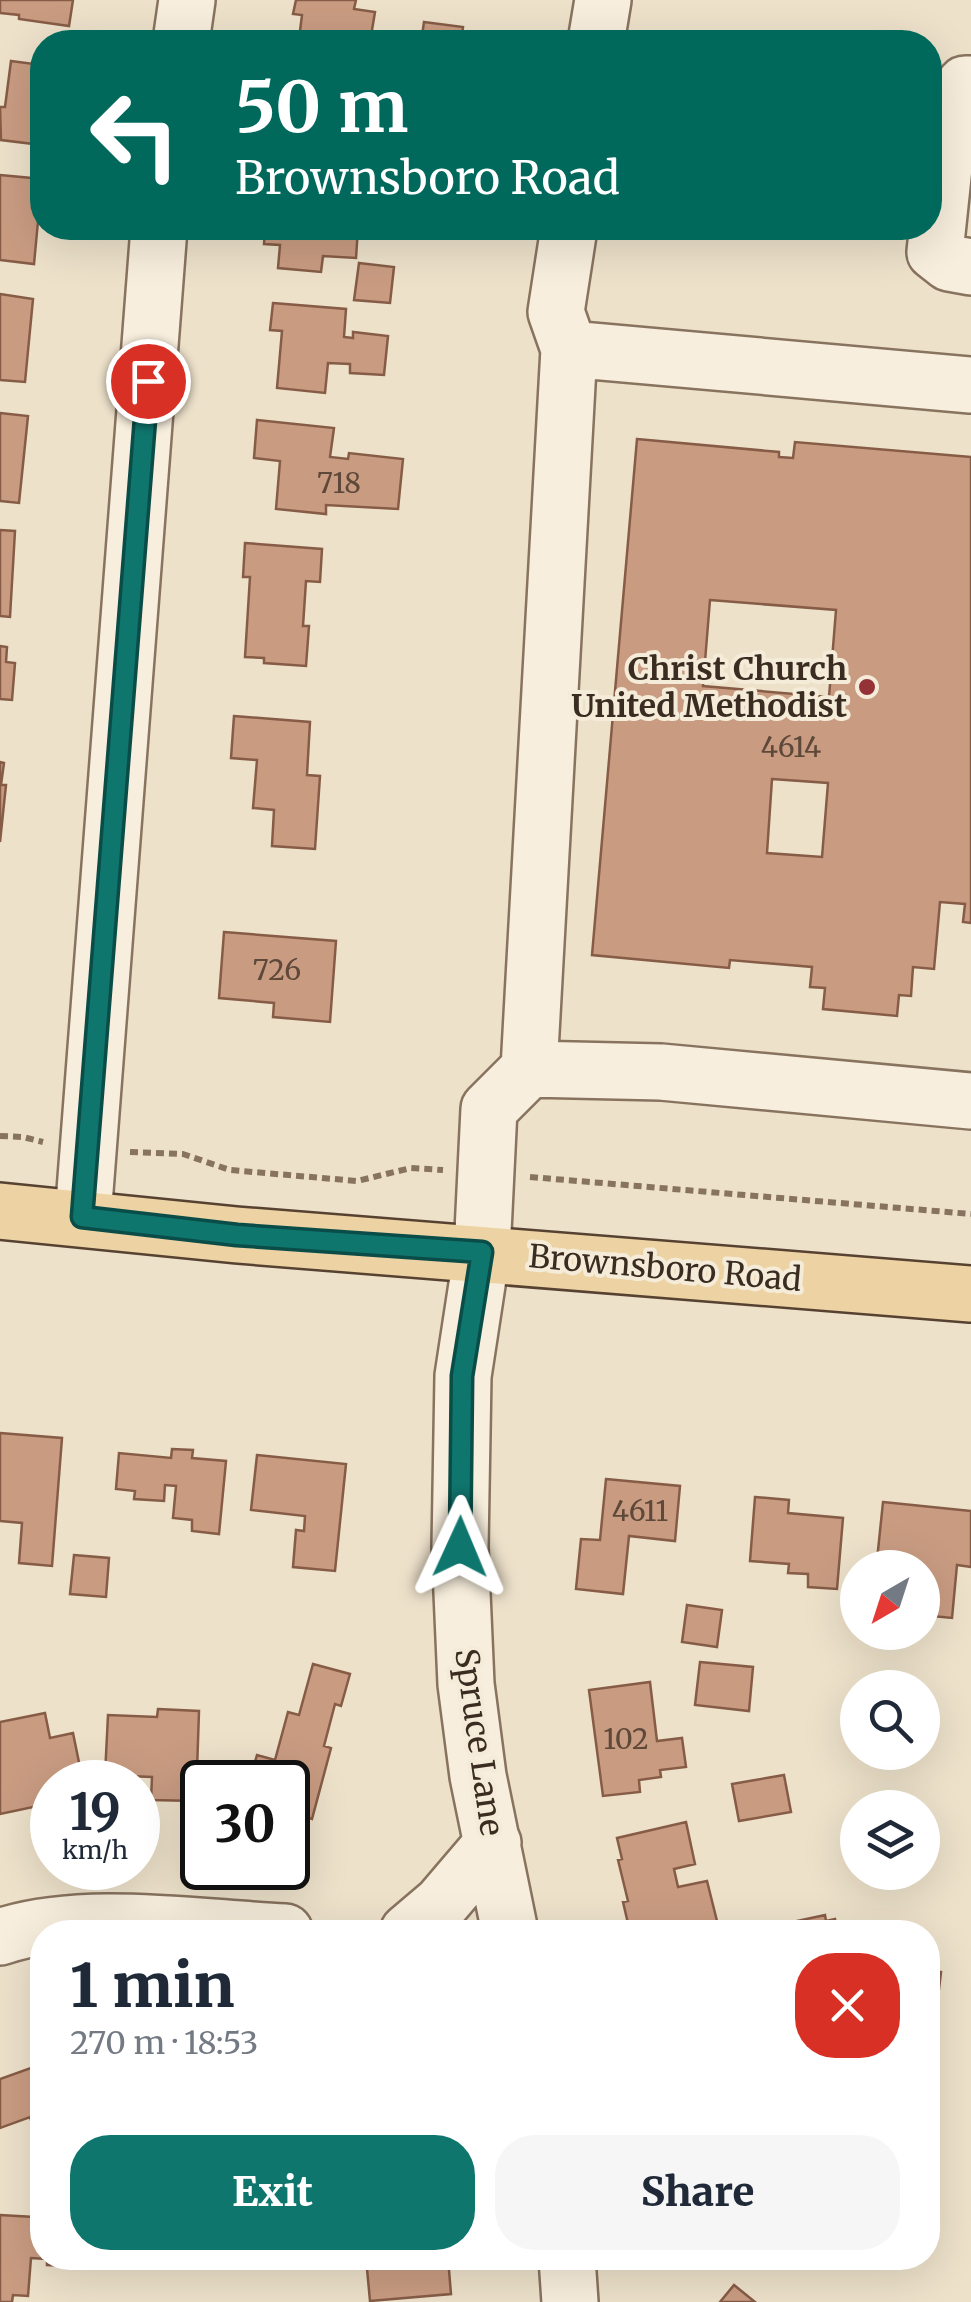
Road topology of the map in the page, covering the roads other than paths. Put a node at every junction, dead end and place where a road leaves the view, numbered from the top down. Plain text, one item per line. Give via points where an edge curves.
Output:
1 (187, 0) edge
2 (603, 0) edge
3 (183, 30) edge
4 (598, 30) edge
5 (971, 84) edge
6 (942, 186) edge
7 (158, 240) edge
8 (567, 240) edge
9 (936, 240) edge
10 (971, 267) edge
11 (569, 349) junction
12 (971, 385) edge
13 (529, 1070) junction
14 (971, 1101) edge
15 (0, 1211) edge
16 (82, 1217) junction
17 (482, 1252) junction
18 (971, 1294) edge
19 (493, 1844) junction
20 (422, 1920) edge
21 (508, 1920) edge
22 (30, 1930) edge
23 (0, 1938) edge
24 (568, 2270) edge
25 (570, 2302) edge

1 - 3 street
2 - 4 street
5 - 6 street via 951,101
7 - 16 street
8 - 11 street via 556,312
9 - 10 street via 935,252
11 - 12 street
11 - 13 street
13 - 14 street via 661,1072
13 - 17 street, Spruce Lane via 489,1109
15 - 16 main road, Brownsboro Road
16 - 17 main road, Brownsboro Road
17 - 18 main road, Brownsboro Road
17 - 19 street, Spruce Lane via 462,1376 460,1547 466,1684
19 - 20 street
19 - 21 street, Spruce Lane
22 - 23 street
24 - 25 street

